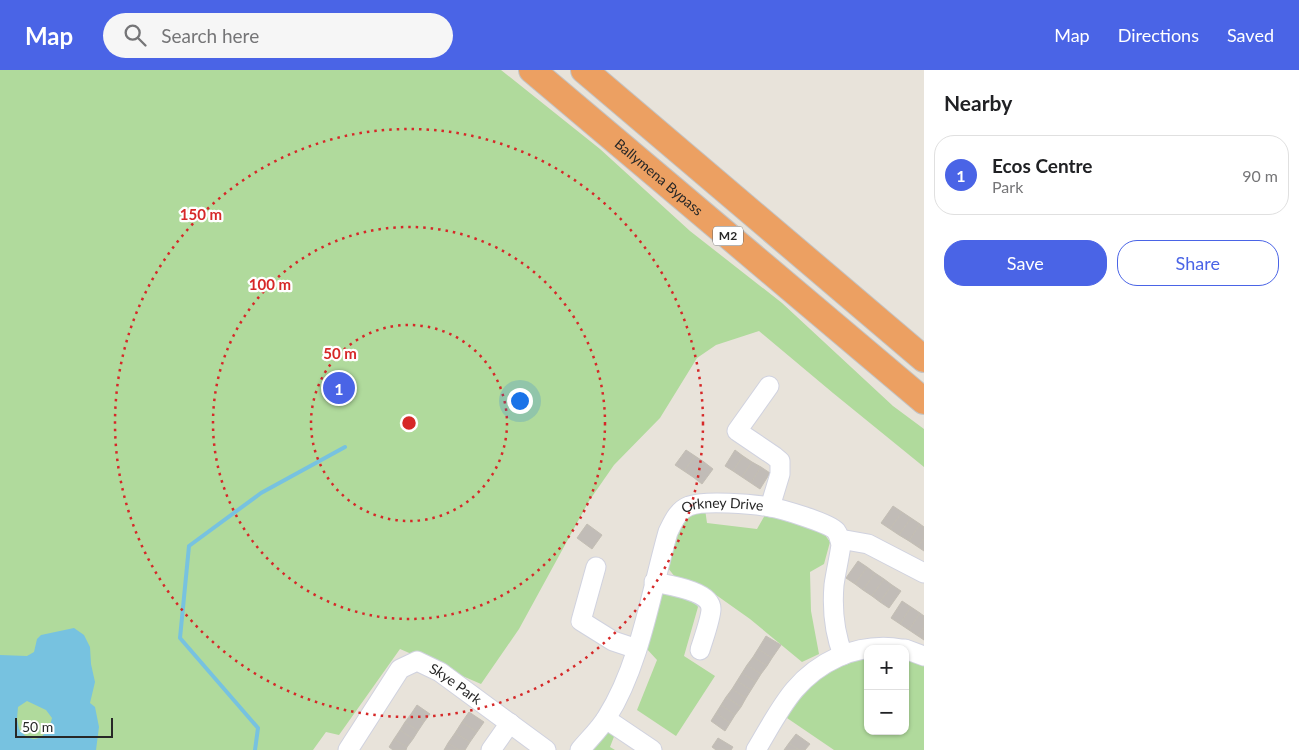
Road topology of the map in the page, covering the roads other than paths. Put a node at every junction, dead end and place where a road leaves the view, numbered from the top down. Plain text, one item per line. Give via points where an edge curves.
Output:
1 (532, 70) edge
2 (584, 70) edge
3 (924, 359) edge
4 (769, 386) dead end
5 (924, 401) edge
6 (770, 507) junction
7 (840, 539) junction
8 (596, 567) dead end
9 (924, 573) edge
10 (654, 582) junction
11 (637, 649) junction
12 (864, 649) edge
13 (700, 650) dead end
14 (909, 651) edge
15 (843, 655) junction
16 (924, 656) edge
17 (606, 719) junction
18 (510, 723) junction
19 (348, 750) edge
20 (491, 750) edge
21 (546, 750) edge
22 (580, 750) edge
23 (652, 750) edge
24 (756, 750) edge

1 - 5 highway, Ballymena Bypass / M2
2 - 3 highway, M2
4 - 6 street via 737,431 780,461 780,474
6 - 7 street, Orkney Drive via 831,527
6 - 10 street, Orkney Drive via 705,503 685,508 668,532
7 - 9 street via 868,544
7 - 15 street via 833,608 836,635
8 - 11 street via 581,621 613,641
10 - 11 street, Orkney Drive
10 - 13 street via 692,591 709,602 711,609
11 - 17 street, Orkney Drive via 631,669
12 - 15 street
14 - 16 street
15 - 24 street via 817,668 801,682
17 - 22 street, Orkney Drive
17 - 23 street
18 - 19 street, Skye Park via 440,672 416,660 400,669
18 - 20 street
18 - 21 street

